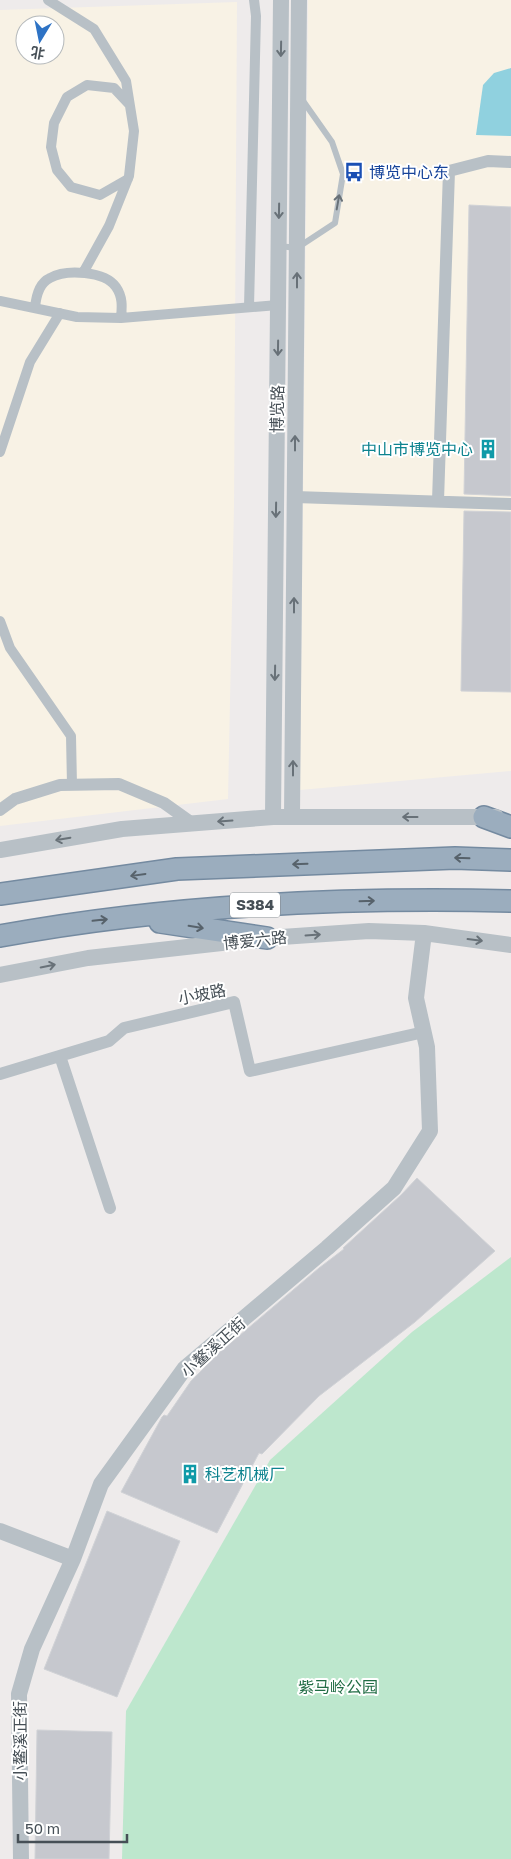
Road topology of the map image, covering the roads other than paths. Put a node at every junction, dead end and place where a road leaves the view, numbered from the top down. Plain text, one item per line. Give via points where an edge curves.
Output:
1 (48, 0) edge
2 (254, 0) edge
3 (281, 0) edge
4 (299, 0) edge
5 (298, 93) junction
6 (130, 105) junction
7 (511, 162) edge
8 (128, 178) junction
9 (279, 246) junction
10 (297, 248) junction
11 (83, 273) junction
12 (0, 301) edge
13 (278, 305) junction
14 (250, 307) junction
15 (34, 308) junction
16 (60, 313) junction
17 (121, 318) junction
18 (0, 452) edge
19 (295, 497) junction
20 (438, 501) junction
21 (511, 504) edge
22 (0, 621) edge
23 (72, 785) junction
24 (0, 810) edge
25 (292, 816) junction
26 (273, 817) junction
27 (484, 817) junction
28 (511, 818) edge
29 (192, 823) junction
30 (511, 827) edge
31 (0, 850) edge
32 (511, 860) edge
33 (0, 894) edge
34 (511, 901) edge
35 (130, 917) junction
36 (424, 933) junction
37 (0, 936) edge
38 (267, 938) junction
39 (511, 945) edge
40 (0, 974) edge
41 (424, 1032) junction
42 (60, 1056) junction
43 (0, 1074) edge
44 (110, 1208) dead end
45 (0, 1531) edge
46 (73, 1559) junction
47 (21, 1859) edge

1 - 6 street via 94,29 126,81
2 - 14 street
3 -> 9 street, 博览路
4 - 5 street, 博览路
5 - 10 street, 博览路
10 -> 5 lane via 335,222 343,174 332,142
6 - 8 street via 134,131
6 - 8 street via 114,88 87,85 67,97 54,123 51,147 57,170 71,187 100,195
7 - 20 street via 488,161 449,171
8 - 11 street via 109,226
9 - 10 lane
9 - 13 street, 博览路
19 -> 10 street, 博览路
11 - 15 street via 63,273 49,278 36,293
11 - 17 street via 103,277 116,287 122,302
12 - 15 street
13 - 14 street
13 -> 26 street, 博览路
14 - 17 street
15 - 16 street
16 - 17 street
16 - 18 street via 30,362
19 - 20 street
25 -> 19 street, 博览路
20 - 21 street
22 - 23 street via 10,648 71,736
23 - 24 street via 60,785 15,799
23 - 29 street via 119,784 164,803
25 - 26 street
27 -> 25 street
26 -> 29 street
27 - 28 street
27 - 30 highway
29 -> 31 street via 122,829
32 -> 33 highway via 455,858 177,869
35 -> 34 highway, 博爱六路 / S384 via 243,906 425,899
37 -> 35 highway, 博爱六路 / S384
35 -> 38 highway
38 -> 36 street, 博爱六路 via 369,931
36 -> 39 street, 博爱六路
36 - 41 street, 小鳌溪正街 via 416,998
40 -> 38 street, 博爱六路 via 88,958
41 - 42 street, 小坡路 via 250,1071 234,1002 124,1028 109,1041
41 - 46 street, 小鳌溪正街 via 430,1131 394,1188 185,1368 101,1484
42 - 43 street, 小坡路
42 - 44 street
45 - 46 street
46 - 47 street, 小鳌溪正街 via 32,1649 20,1694

